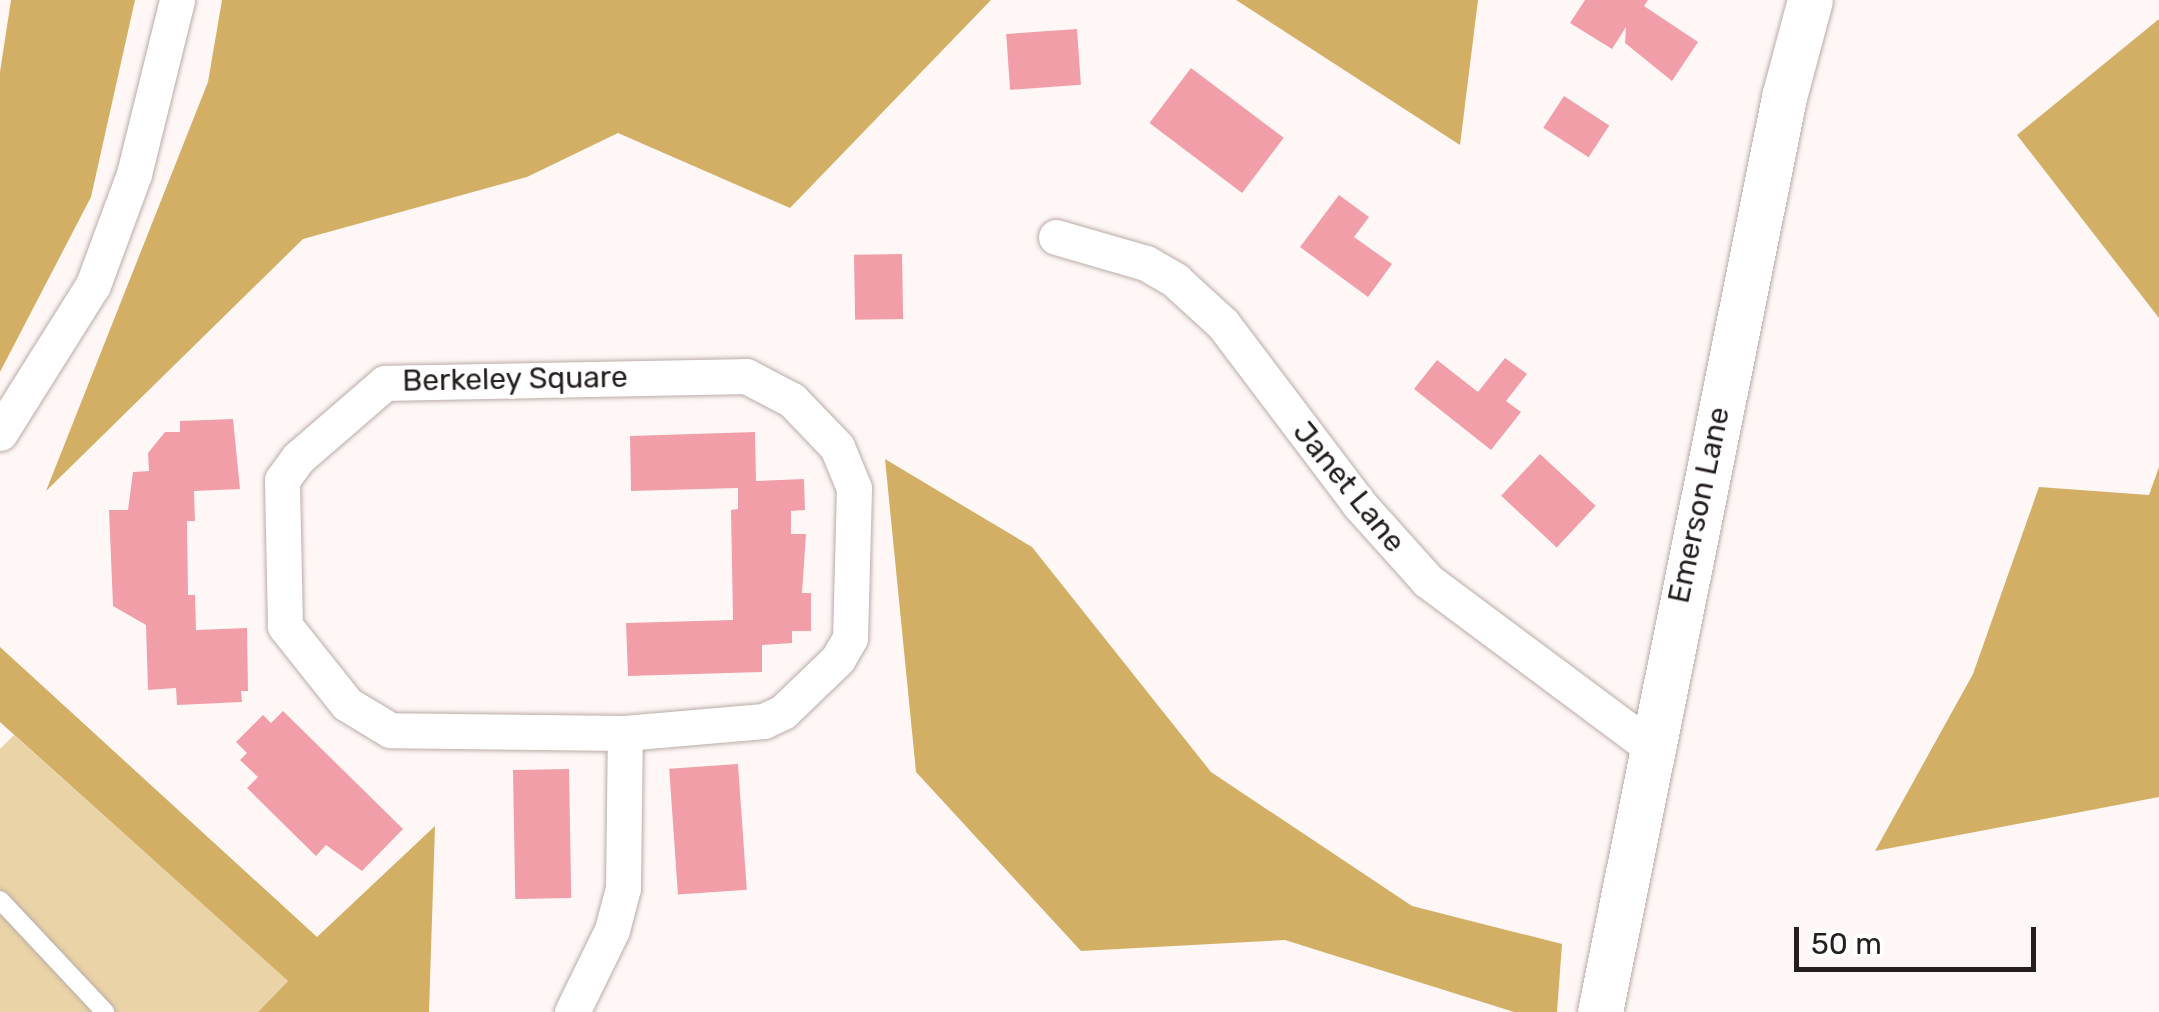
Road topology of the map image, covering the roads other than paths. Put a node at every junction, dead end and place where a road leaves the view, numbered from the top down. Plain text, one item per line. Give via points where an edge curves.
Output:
1 (177, 0) edge
2 (1810, 0) edge
3 (1056, 236) dead end
4 (0, 433) edge
5 (625, 733) junction
6 (1649, 746) junction
7 (0, 900) edge
8 (105, 1012) edge
9 (572, 1012) edge
10 (1600, 1012) edge

1 - 4 street via 134,174 94,285
2 - 6 street, Emerson Lane
3 - 6 street, Janet Lane via 1175,280 1222,324 1359,504 1428,581
5 - 5 street, Berkeley Square via 764,721 802,699 850,638 850,465 792,400 746,376 408,378 366,396 298,458 282,480 279,512 285,626 346,704 390,730
5 - 9 street via 622,888 612,930
6 - 10 street, Emerson Lane
7 - 8 lane

